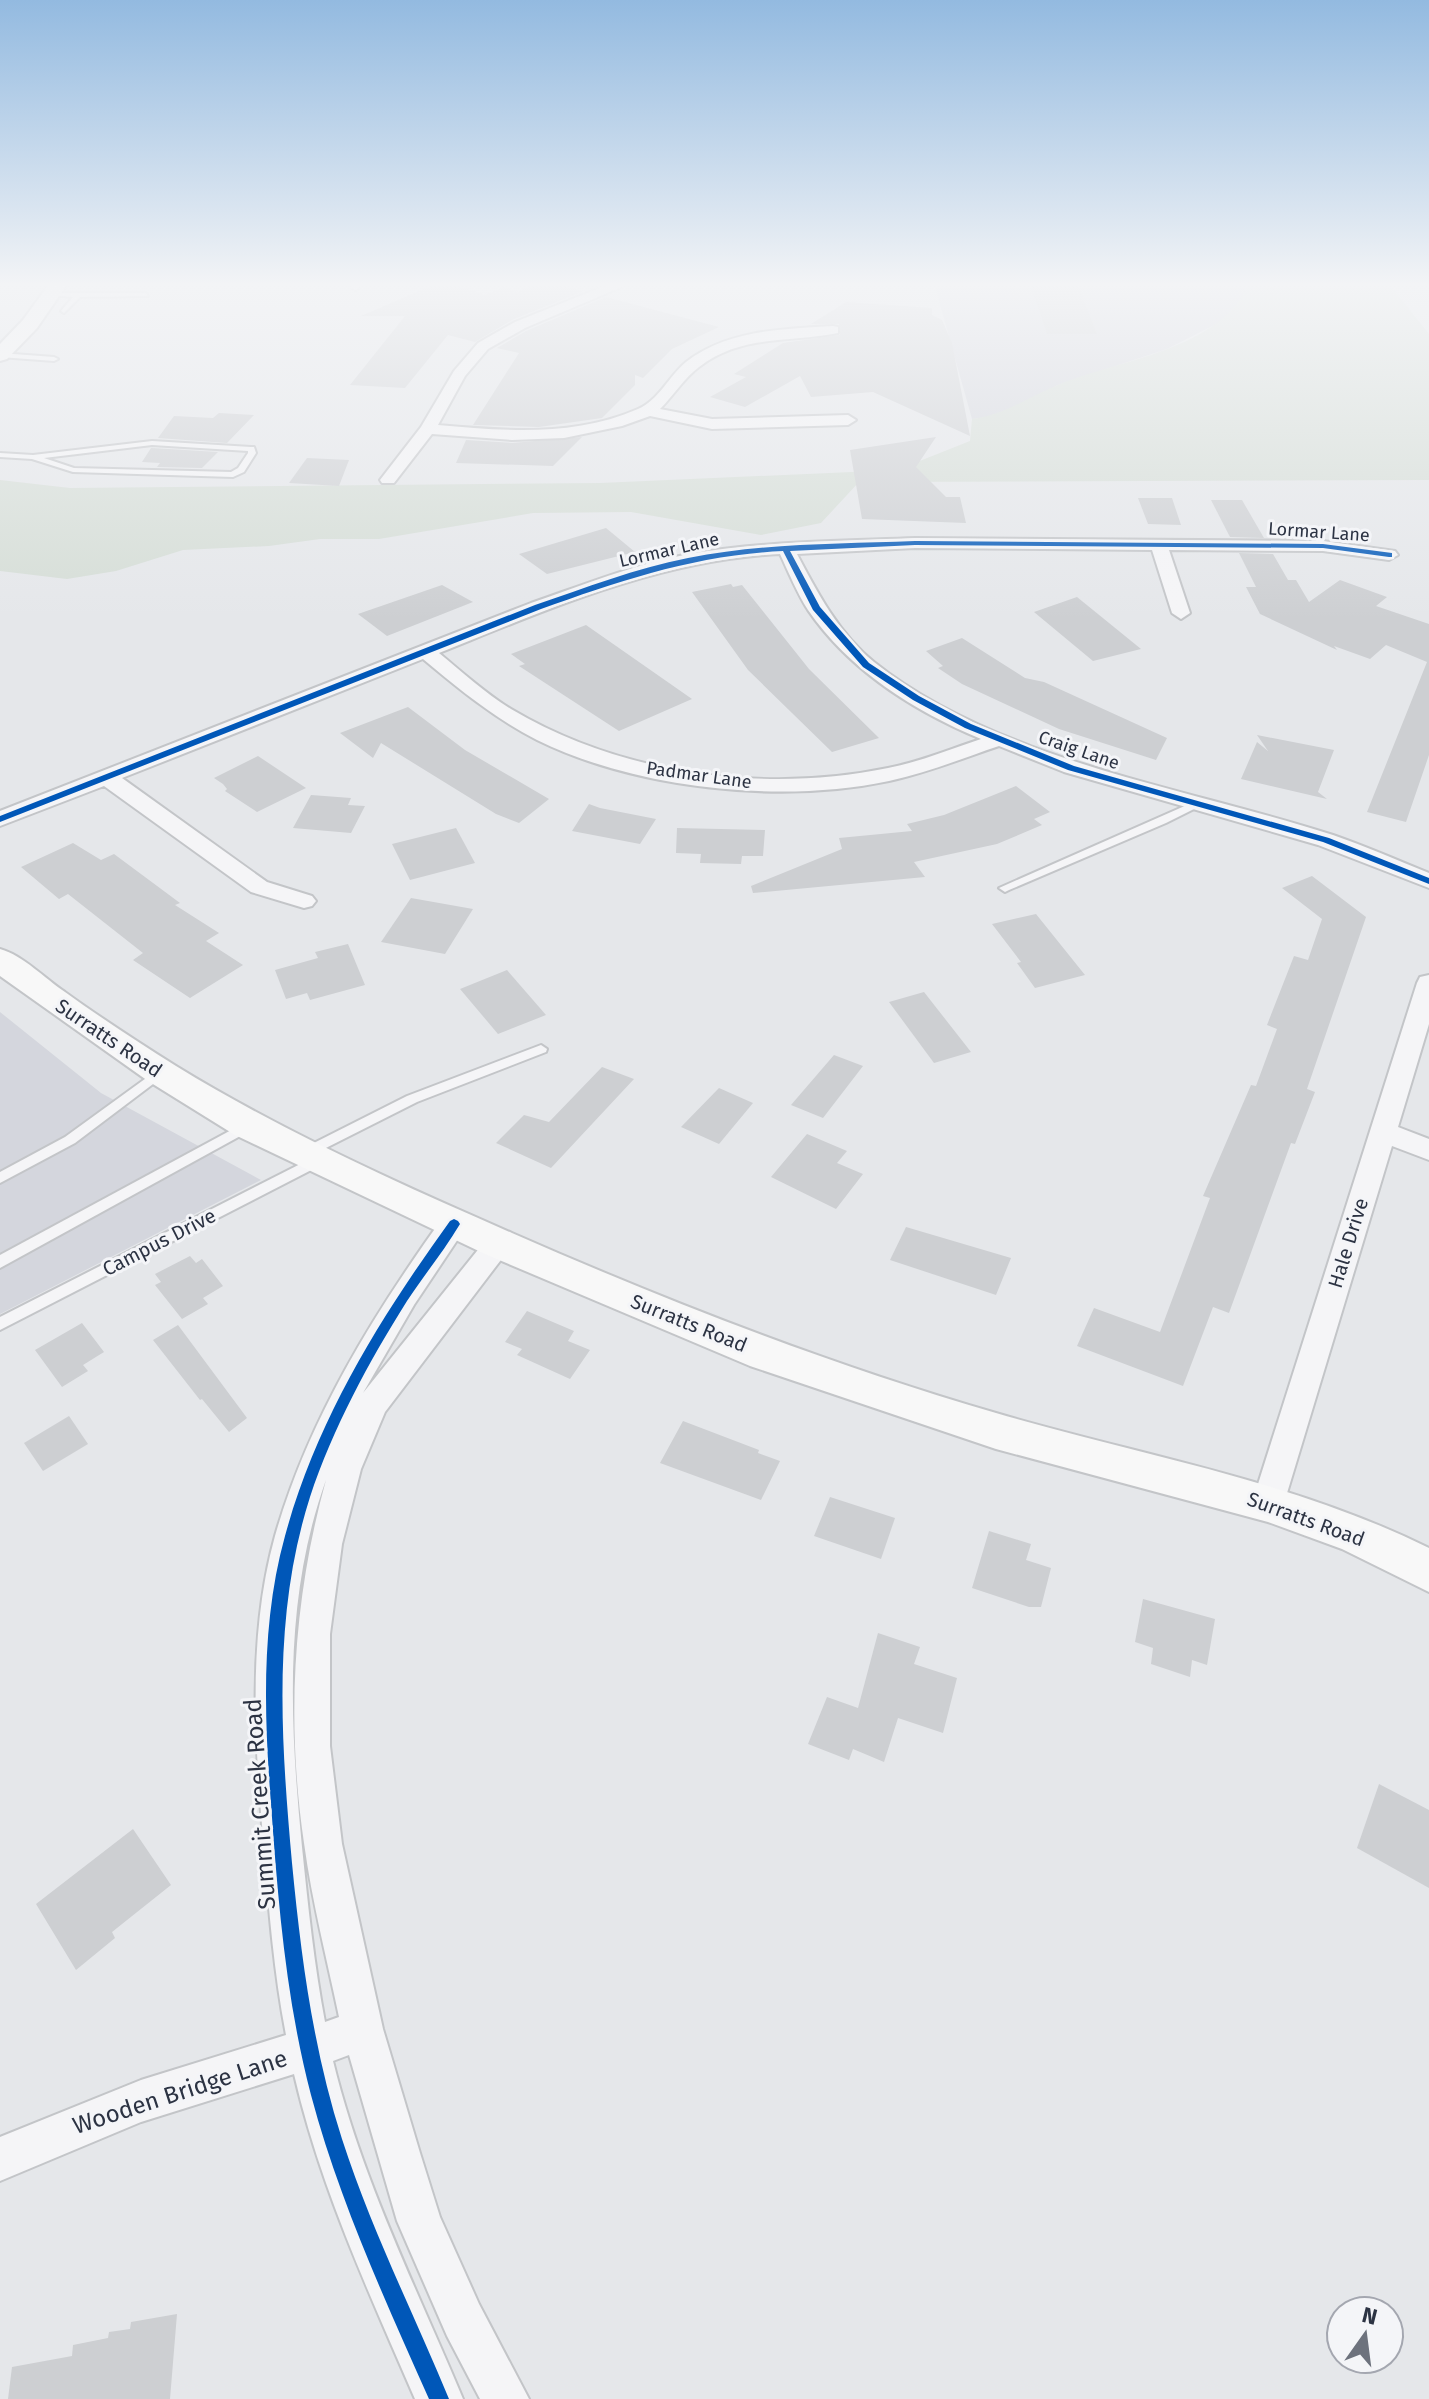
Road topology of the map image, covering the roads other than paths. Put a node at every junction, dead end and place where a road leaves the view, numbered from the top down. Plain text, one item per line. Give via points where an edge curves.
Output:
1 (447, 395) edge
2 (663, 395) edge
3 (650, 411) junction
4 (848, 420) dead end
5 (428, 429) junction
6 (0, 455) edge
7 (33, 457) junction
8 (388, 480) dead end
9 (1159, 546) junction
10 (785, 548) junction
11 (1389, 555) dead end
12 (1181, 613) dead end
13 (427, 653) junction
14 (997, 740) junction
15 (106, 777) junction
16 (1196, 804) junction
17 (0, 819) edge
18 (1429, 881) edge
19 (1005, 888) dead end
20 (304, 901) dead end
21 (2, 965) edge
22 (1429, 983) edge
23 (541, 1049) dead end
24 (160, 1072) junction
25 (248, 1126) junction
26 (1382, 1131) junction
27 (1429, 1150) edge
28 (311, 1157) junction
29 (0, 1178) edge
30 (454, 1224) junction
31 (499, 1244) junction
32 (0, 1262) edge
33 (0, 1324) edge
34 (1268, 1503) junction
35 (1429, 1571) edge
36 (362, 2029) junction
37 (310, 2051) junction
38 (0, 2159) edge
39 (439, 2399) edge
40 (505, 2399) edge

1 - 5 street
2 - 3 street
3 - 4 street via 712,424
3 - 5 street via 570,435
5 - 8 street
6 - 7 lane
7 - 7 lane via 115,446 206,445 252,453 233,475 73,470
9 - 10 street, Lormar Lane via 915,543
9 - 11 street, Lormar Lane via 1323,546
9 - 12 street
10 - 13 street, Lormar Lane via 688,560 623,577
10 - 14 street, Craig Lane via 816,608 866,665
13 - 14 street, Padmar Lane via 503,713 575,751 667,775 766,784 877,777
13 - 15 street, Lormar Lane
14 - 16 street, Craig Lane
15 - 17 street, Lormar Lane
15 - 20 street via 259,887
16 - 18 street, Craig Lane via 1326,840
16 - 19 lane
21 - 24 main road, Surratts Road
22 - 26 street, Hale Drive
23 - 28 lane, Campus Drive via 412,1099
24 - 25 main road, Surratts Road
24 - 29 lane via 70,1140
25 - 28 main road, Surratts Road
25 - 32 lane
26 - 27 street
26 - 34 street, Hale Drive
28 - 30 main road, Surratts Road
28 - 33 lane, Campus Drive
30 - 31 main road, Surratts Road
30 - 37 street, Summit Creek Road via 402,1295 347,1392 305,1491 291,1541 277,1627 274,1729 289,1919
31 - 34 main road, Surratts Road via 765,1354 926,1410
31 - 36 street via 372,1405 345,1469 325,1544 313,1634 312,1746 323,1844
34 - 35 main road, Surratts Road via 1358,1535
36 - 37 street, Wooden Bridge Lane
36 - 40 street via 419,2221
37 - 38 street, Wooden Bridge Lane via 227,2073 54,2133
37 - 39 street, Summit Creek Road via 362,2219

